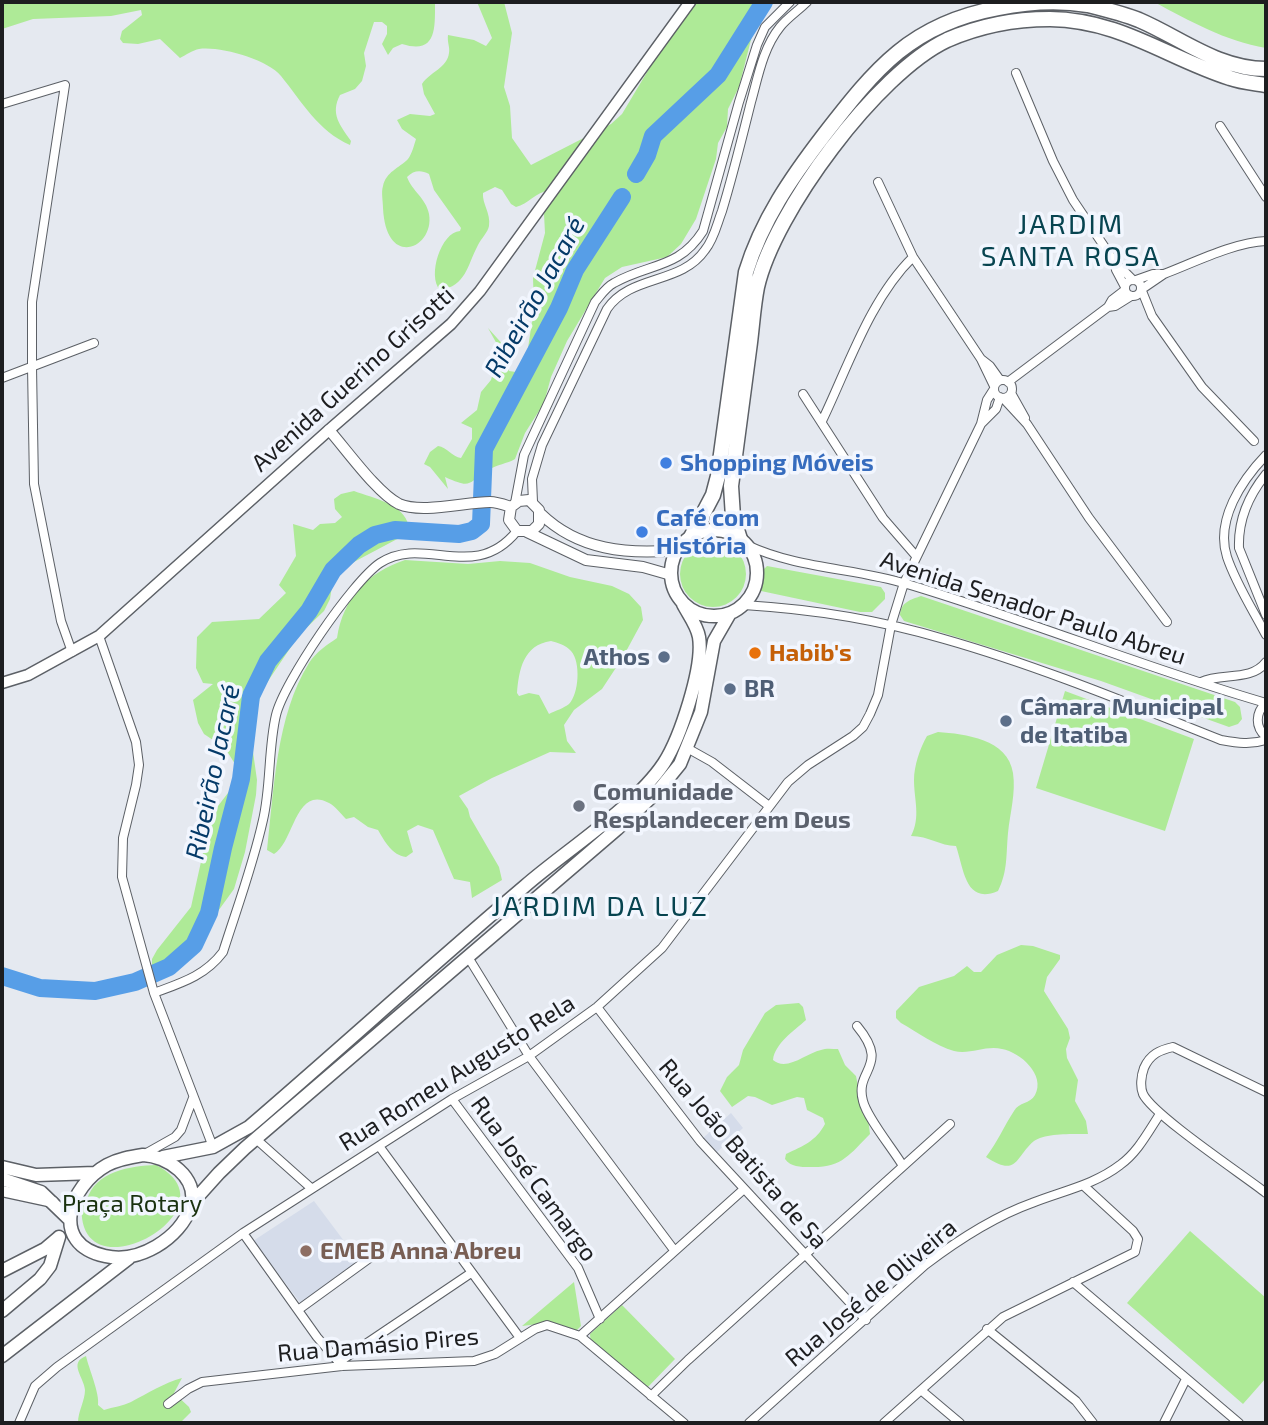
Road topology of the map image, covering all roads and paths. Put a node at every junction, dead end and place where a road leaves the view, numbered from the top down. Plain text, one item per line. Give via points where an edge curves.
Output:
1 (690, 2) edge
2 (790, 2) edge
3 (807, 2) edge
4 (1266, 69) edge
5 (1016, 73) dead end
6 (1266, 85) edge
7 (2, 104) edge
8 (1220, 126) dead end
9 (878, 182) dead end
10 (1266, 198) edge
11 (1266, 235) edge
12 (1262, 241) edge
13 (913, 257) junction
14 (1114, 261) junction
15 (1164, 274) junction
16 (1135, 280) junction
17 (1133, 291) junction
18 (94, 343) dead end
19 (32, 367) junction
20 (2, 378) edge
21 (999, 384) junction
22 (803, 394) dead end
23 (1005, 396) junction
24 (822, 421) junction
25 (981, 424) junction
26 (329, 430) junction
27 (1254, 441) dead end
28 (1266, 455) edge
29 (1266, 474) edge
30 (533, 502) junction
31 (513, 505) junction
32 (541, 514) junction
33 (522, 532) junction
34 (691, 537) junction
35 (744, 542) junction
36 (677, 551) junction
37 (916, 556) junction
38 (671, 575) junction
39 (904, 583) junction
40 (683, 604) junction
41 (744, 605) junction
42 (729, 615) junction
43 (1266, 615) edge
44 (1167, 622) dead end
45 (891, 625) junction
46 (1266, 635) edge
47 (99, 636) junction
48 (72, 653) junction
49 (1266, 662) edge
50 (1201, 681) junction
51 (2, 683) edge
52 (1266, 703) edge
53 (1266, 739) edge
54 (687, 748) junction
55 (769, 806) junction
56 (468, 957) junction
57 (154, 993) junction
58 (597, 1007) junction
59 (857, 1026) dead end
60 (529, 1056) junction
61 (1266, 1092) edge
62 (193, 1098) junction
63 (452, 1100) junction
64 (1160, 1114) junction
65 (950, 1124) dead end
66 (256, 1139) junction
67 (379, 1146) junction
68 (213, 1147) junction
69 (142, 1155) junction
70 (163, 1157) junction
71 (903, 1166) junction
72 (2, 1167) edge
73 (96, 1173) junction
74 (2, 1179) edge
75 (1084, 1186) junction
76 (311, 1188) junction
77 (744, 1189) junction
78 (2, 1191) edge
79 (1266, 1193) edge
80 (53, 1202) junction
81 (192, 1203) junction
82 (69, 1222) junction
83 (243, 1233) junction
84 (59, 1237) junction
85 (674, 1250) junction
86 (378, 1252) dead end
87 (803, 1255) junction
88 (131, 1257) junction
89 (2, 1271) edge
90 (471, 1273) junction
91 (1073, 1282) junction
92 (298, 1310) junction
93 (2, 1311) edge
94 (600, 1319) junction
95 (866, 1321) junction
96 (987, 1329) junction
97 (580, 1336) junction
98 (520, 1338) junction
99 (2, 1356) edge
100 (340, 1364) junction
101 (1186, 1379) junction
102 (922, 1391) junction
103 (651, 1396) junction
104 (168, 1404) dead end
105 (19, 1423) edge
106 (684, 1423) edge
107 (749, 1423) edge
108 (884, 1423) edge
109 (960, 1423) edge
110 (1093, 1423) edge
111 (1164, 1423) edge
112 (1239, 1423) edge

1 - 26 main road, Avenida Guerino Grisotti via 481,291 451,324
2 - 31 street via 765,27 757,45 703,231 685,254 613,283 595,302 524,455
3 - 30 street via 780,27 765,56 726,199 706,250 683,271 621,293 607,309 542,444 532,479
4 - 34 highway via 1232,64 1199,52 1138,20 1088,5 1052,2 980,11 947,22 901,48 862,86 800,166 754,246 746,272 718,476
5 - 14 street via 1073,200
6 - 35 highway via 1231,79 1129,34 1052,19 1015,21 947,40 895,75 797,196 757,286 731,486 733,517
7 - 19 street via 65,85 32,302
8 - 10 street
9 - 13 street
11 - 12 street
12 - 15 street
13 - 21 street
13 - 24 street via 876,306
14 - 16 street
14 - 17 street
15 - 16 street
15 - 17 street
16 - 17 street via 1128,282
16 - 17 street via 1141,284
17 - 21 street via 1112,300
17 - 27 street via 1202,387
18 - 19 street
19 - 20 street
19 - 48 street via 34,484 61,621
21 - 23 street
21 - 23 street via 1011,387
21 - 25 street via 986,400
22 - 24 street
23 - 25 street
23 - 44 street
24 - 37 street via 883,518
25 - 37 street, Rua Romeu Augusto Rela
26 - 31 street via 390,498 401,504 413,508 492,502
26 - 47 main road, Avenida Guerino Grisotti
28 - 46 street via 1233,501 1224,532 1226,555
29 - 43 street via 1250,498 1239,548
30 - 31 street
30 - 32 street
31 - 33 street via 509,520
32 - 33 street via 539,524
32 - 36 street via 579,541 599,547
33 - 38 street via 586,560
33 - 57 street via 485,555 470,558 409,554 388,558 355,588 281,700 262,827 223,952 197,976
34 - 35 main road via 721,530
34 - 36 main road
35 - 39 street, Avenida Senador Paulo Abreu via 795,562
35 - 41 main road via 756,562 757,581
36 - 38 main road
37 - 39 street, Rua Romeu Augusto Rela
38 - 40 main road
39 - 45 street, Rua Romeu Augusto Rela
39 - 50 street, Avenida Senador Paulo Abreu
40 - 42 main road via 700,614
40 - 68 main road via 699,638 696,678 680,727 651,779 250,1127
41 - 42 main road
41 - 45 street
42 - 54 main road via 714,641 701,712
45 - 53 street via 1069,681 1222,740 1253,744
45 - 55 street, Rua Romeu Augusto Rela via 878,695 863,727 808,765
47 - 48 main road, Avenida Guerino Grisotti
47 - 57 street via 136,742 139,765 123,838 122,877
48 - 51 main road, Avenida Guerino Grisotti
49 - 50 street via 1256,671
50 - 52 street, Avenida Senador Paulo Abreu
52 - 53 street via 1257,720
54 - 55 street
54 - 56 main road via 658,791
55 - 58 street, Rua Romeu Augusto Rela via 662,948
56 - 60 street
56 - 66 main road
57 - 62 street
58 - 60 street, Rua Romeu Augusto Rela
58 - 77 street, Rua João Batista de Sa via 700,1142
59 - 71 street via 873,1054 863,1103
60 - 63 street, Rua Romeu Augusto Rela
60 - 85 street
61 - 64 street via 1189,1053 1173,1047 1161,1049 1151,1056 1141,1085 1144,1096
62 - 68 street
62 - 69 street via 175,1137
63 - 67 street, Rua Romeu Augusto Rela
63 - 94 street, Rua José Camargo via 578,1268
64 - 75 street, Rua José de Oliveira via 1134,1153
64 - 79 street
65 - 71 street
66 - 76 street
66 - 81 main road
67 - 76 street, Rua Romeu Augusto Rela
67 - 90 street
68 - 70 main road
69 - 70 main road
69 - 73 main road via 120,1159
70 - 81 main road via 184,1175
71 - 87 street
72 - 73 main road via 36,1175
73 - 82 main road via 77,1194
74 - 80 main road via 41,1192
75 - 91 street via 1133,1231 1138,1246 1135,1252
75 - 95 street, Rua José de Oliveira via 1030,1203 975,1230 925,1265
76 - 83 street, Rua Romeu Augusto Rela
77 - 85 street
77 - 87 street, Rua João Batista de Sa
78 - 80 main road
80 - 82 main road
81 - 88 main road via 173,1233
82 - 84 main road
82 - 88 main road via 89,1250 102,1256
83 - 92 street
83 - 105 street, Rua Romeu Augusto Rela via 44,1377 35,1386
84 - 89 main road via 45,1250
84 - 93 main road via 50,1266 40,1279
85 - 94 street
86 - 92 street
87 - 95 street, Rua João Batista de Sa
87 - 103 street
88 - 99 main road
90 - 98 street
90 - 100 street
91 - 96 street
91 - 101 street
92 - 100 street
94 - 97 street
95 - 107 street, Rua José de Oliveira
96 - 102 street
96 - 110 street via 1076,1401
97 - 98 street, Rua Damásio Pires via 547,1325
97 - 103 street, Rua Damásio Pires
98 - 100 street, Rua Damásio Pires via 474,1361
100 - 104 street, Rua Damásio Pires via 202,1382
101 - 111 street
101 - 112 street
102 - 108 street
102 - 109 street
103 - 106 street, Rua Damásio Pires

